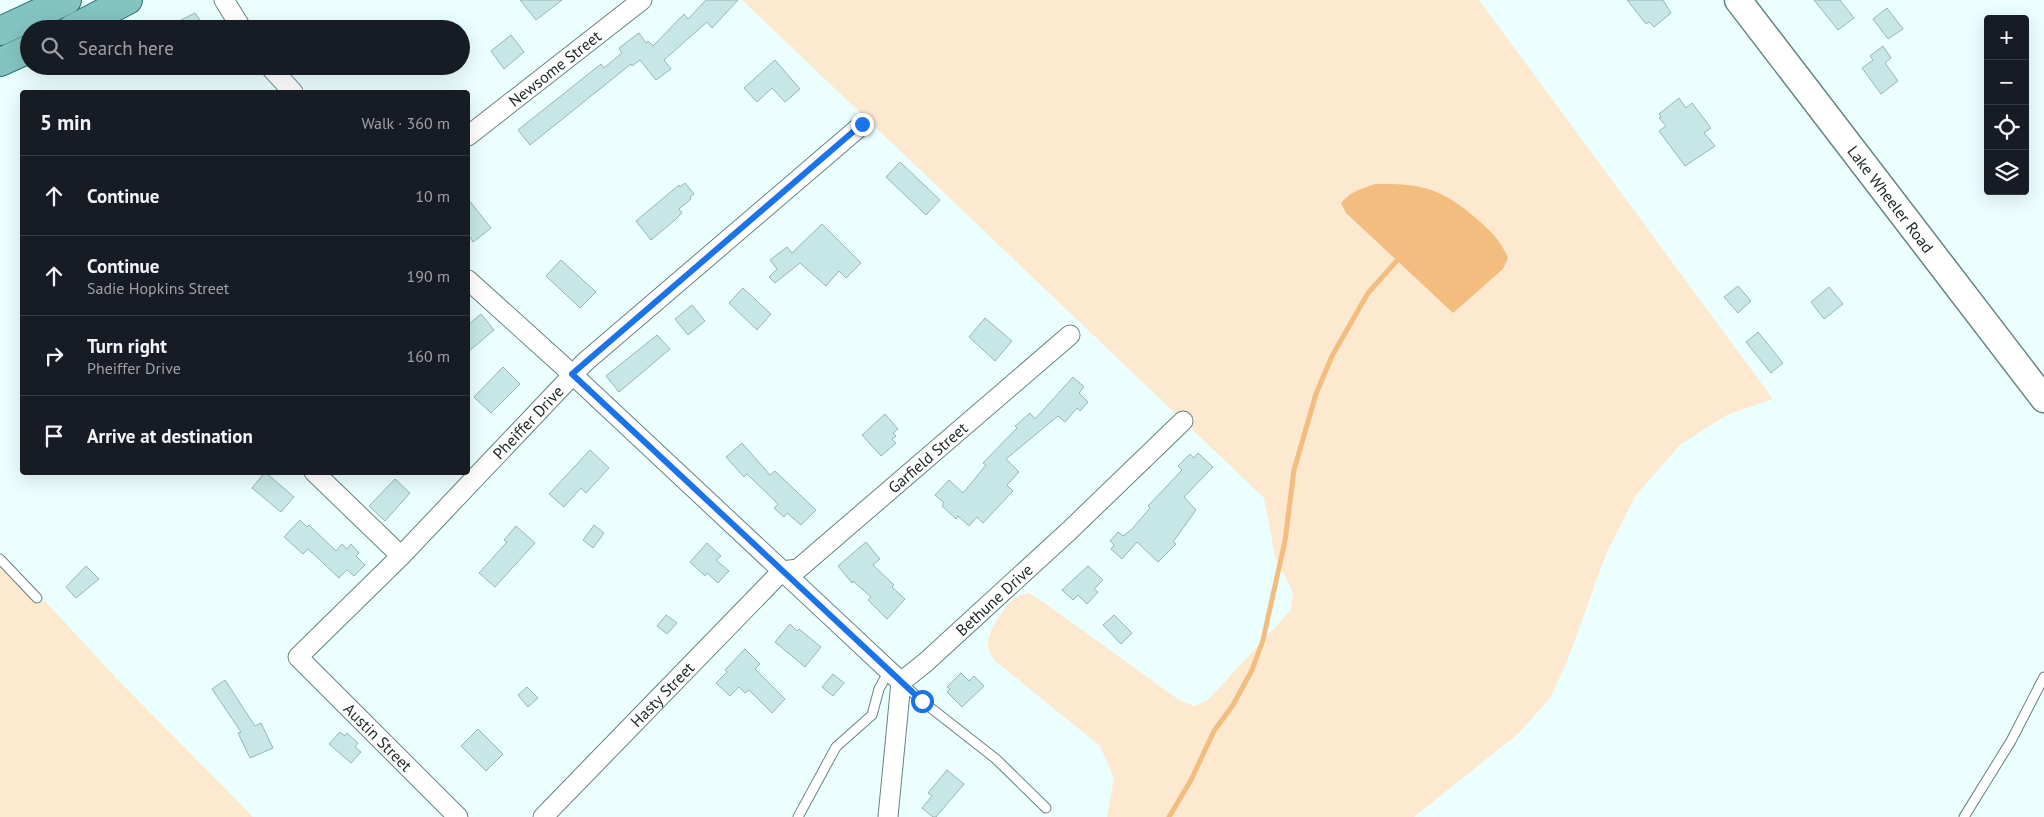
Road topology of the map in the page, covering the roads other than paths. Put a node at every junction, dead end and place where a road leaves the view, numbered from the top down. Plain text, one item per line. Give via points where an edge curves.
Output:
1 (128, 0) edge
2 (224, 0) edge
3 (642, 0) edge
4 (1738, 0) edge
5 (59, 2) edge
6 (22, 20) edge
7 (89, 20) edge
8 (236, 20) edge
9 (20, 21) edge
10 (0, 31) edge
11 (20, 53) edge
12 (0, 62) edge
13 (277, 75) edge
14 (291, 90) edge
15 (862, 124) dead end
16 (470, 134) edge
17 (470, 282) edge
18 (1070, 335) dead end
19 (572, 374) junction
20 (2044, 399) edge
21 (1183, 421) dead end
22 (317, 475) edge
23 (401, 556) junction
24 (0, 559) edge
25 (782, 571) junction
26 (37, 598) dead end
27 (298, 657) joint
28 (895, 676) junction
29 (2044, 677) edge
30 (1046, 808) dead end
31 (458, 817) edge
32 (543, 817) edge
33 (798, 817) edge
34 (888, 817) edge
35 (1964, 817) edge

1 - 7 main road
2 - 8 street
3 - 16 street, Newsome Street
4 - 20 street, Lake Wheeler Road
5 - 6 main road
9 - 10 main road
11 - 12 main road
13 - 14 street
15 - 19 street, Pheiffer Drive
17 - 19 street
18 - 25 street, Garfield Street via 798,569
19 - 23 street, Pheiffer Drive
19 - 25 street
21 - 28 street, Bethune Drive via 926,662
22 - 23 street
23 - 27 street, Pheiffer Drive
24 - 26 lane
25 - 28 street
25 - 32 street, Hasty Street
27 - 31 street, Austin Street
28 - 30 lane via 996,759
28 - 33 lane via 880,689 872,715 836,747
28 - 34 street
29 - 35 lane via 2011,741

